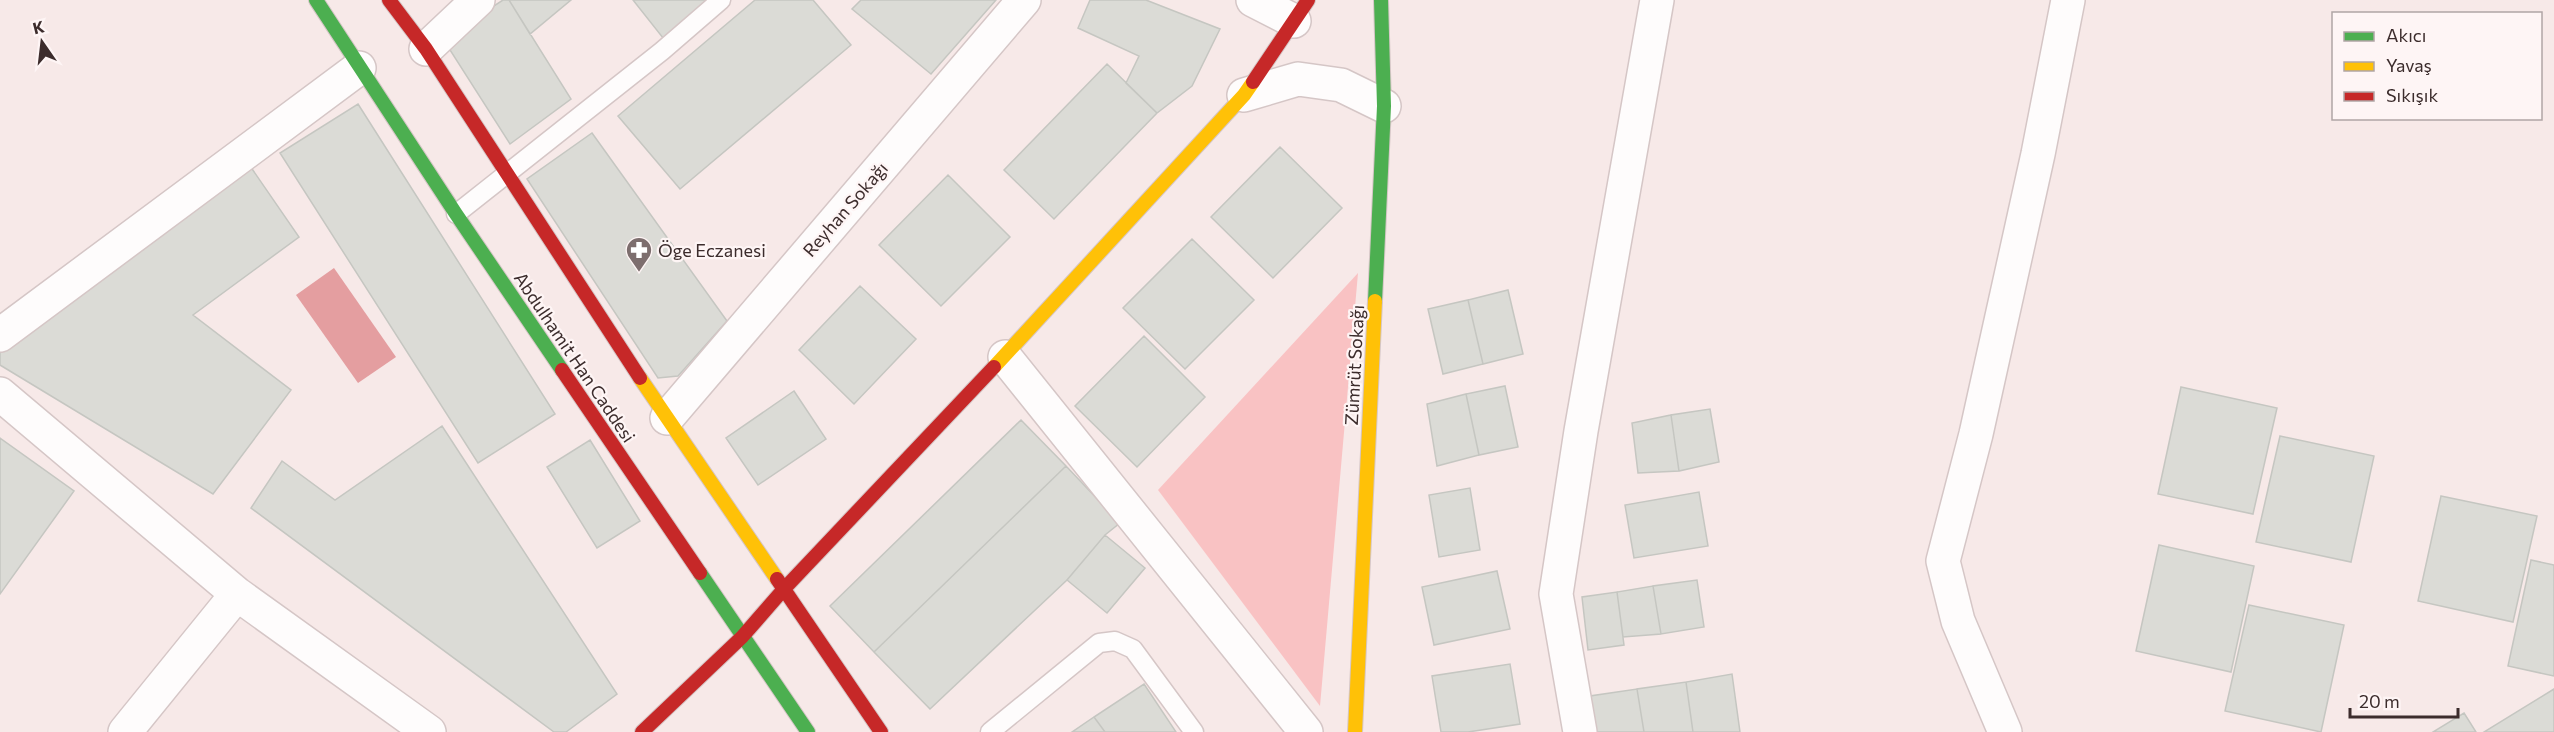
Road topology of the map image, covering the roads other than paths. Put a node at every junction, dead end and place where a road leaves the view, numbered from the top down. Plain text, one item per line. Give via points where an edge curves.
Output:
1 (316, 0) edge
2 (389, 0) edge
3 (478, 0) edge
4 (721, 0) edge
5 (1024, 0) edge
6 (1252, 0) edge
7 (1382, 0) edge
8 (1657, 0) edge
9 (2068, 0) edge
10 (1301, 11) edge
11 (426, 49) junction
12 (359, 68) junction
13 (1244, 95) junction
14 (1384, 106) junction
15 (507, 174) junction
16 (456, 214) junction
17 (0, 335) edge
18 (1005, 357) junction
19 (0, 394) edge
20 (667, 418) junction
21 (783, 590) junction
22 (237, 594) junction
23 (742, 637) junction
24 (125, 732) edge
25 (429, 732) edge
26 (642, 732) edge
27 (808, 732) edge
28 (881, 732) edge
29 (990, 732) edge
30 (1194, 732) edge
31 (1306, 732) edge
32 (1355, 732) edge
33 (1580, 732) edge
34 (2005, 732) edge

1 - 12 main road, Abdulhamit Han Caddesi
2 - 11 main road
3 - 11 street
4 - 15 lane
5 - 20 street, Reyhan Sokağı
6 - 10 street
7 - 14 main road, Zümrüt Sokağı
8 - 33 street via 1556,594
9 - 34 street via 1976,434 1943,561 1958,621
10 - 13 main road
11 - 15 main road
12 - 16 main road, Abdulhamit Han Caddesi
12 - 17 street
13 - 14 street via 1298,79 1341,86
13 - 18 main road
14 - 32 main road, Zümrüt Sokağı
15 - 16 lane
15 - 20 main road
16 - 23 main road, Abdulhamit Han Caddesi
18 - 21 main road
18 - 31 street
19 - 22 street
20 - 21 main road
21 - 23 main road
21 - 28 main road
22 - 24 street
22 - 25 street
23 - 26 main road
23 - 27 main road, Abdulhamit Han Caddesi
29 - 30 lane via 1099,643 1115,641 1133,649

